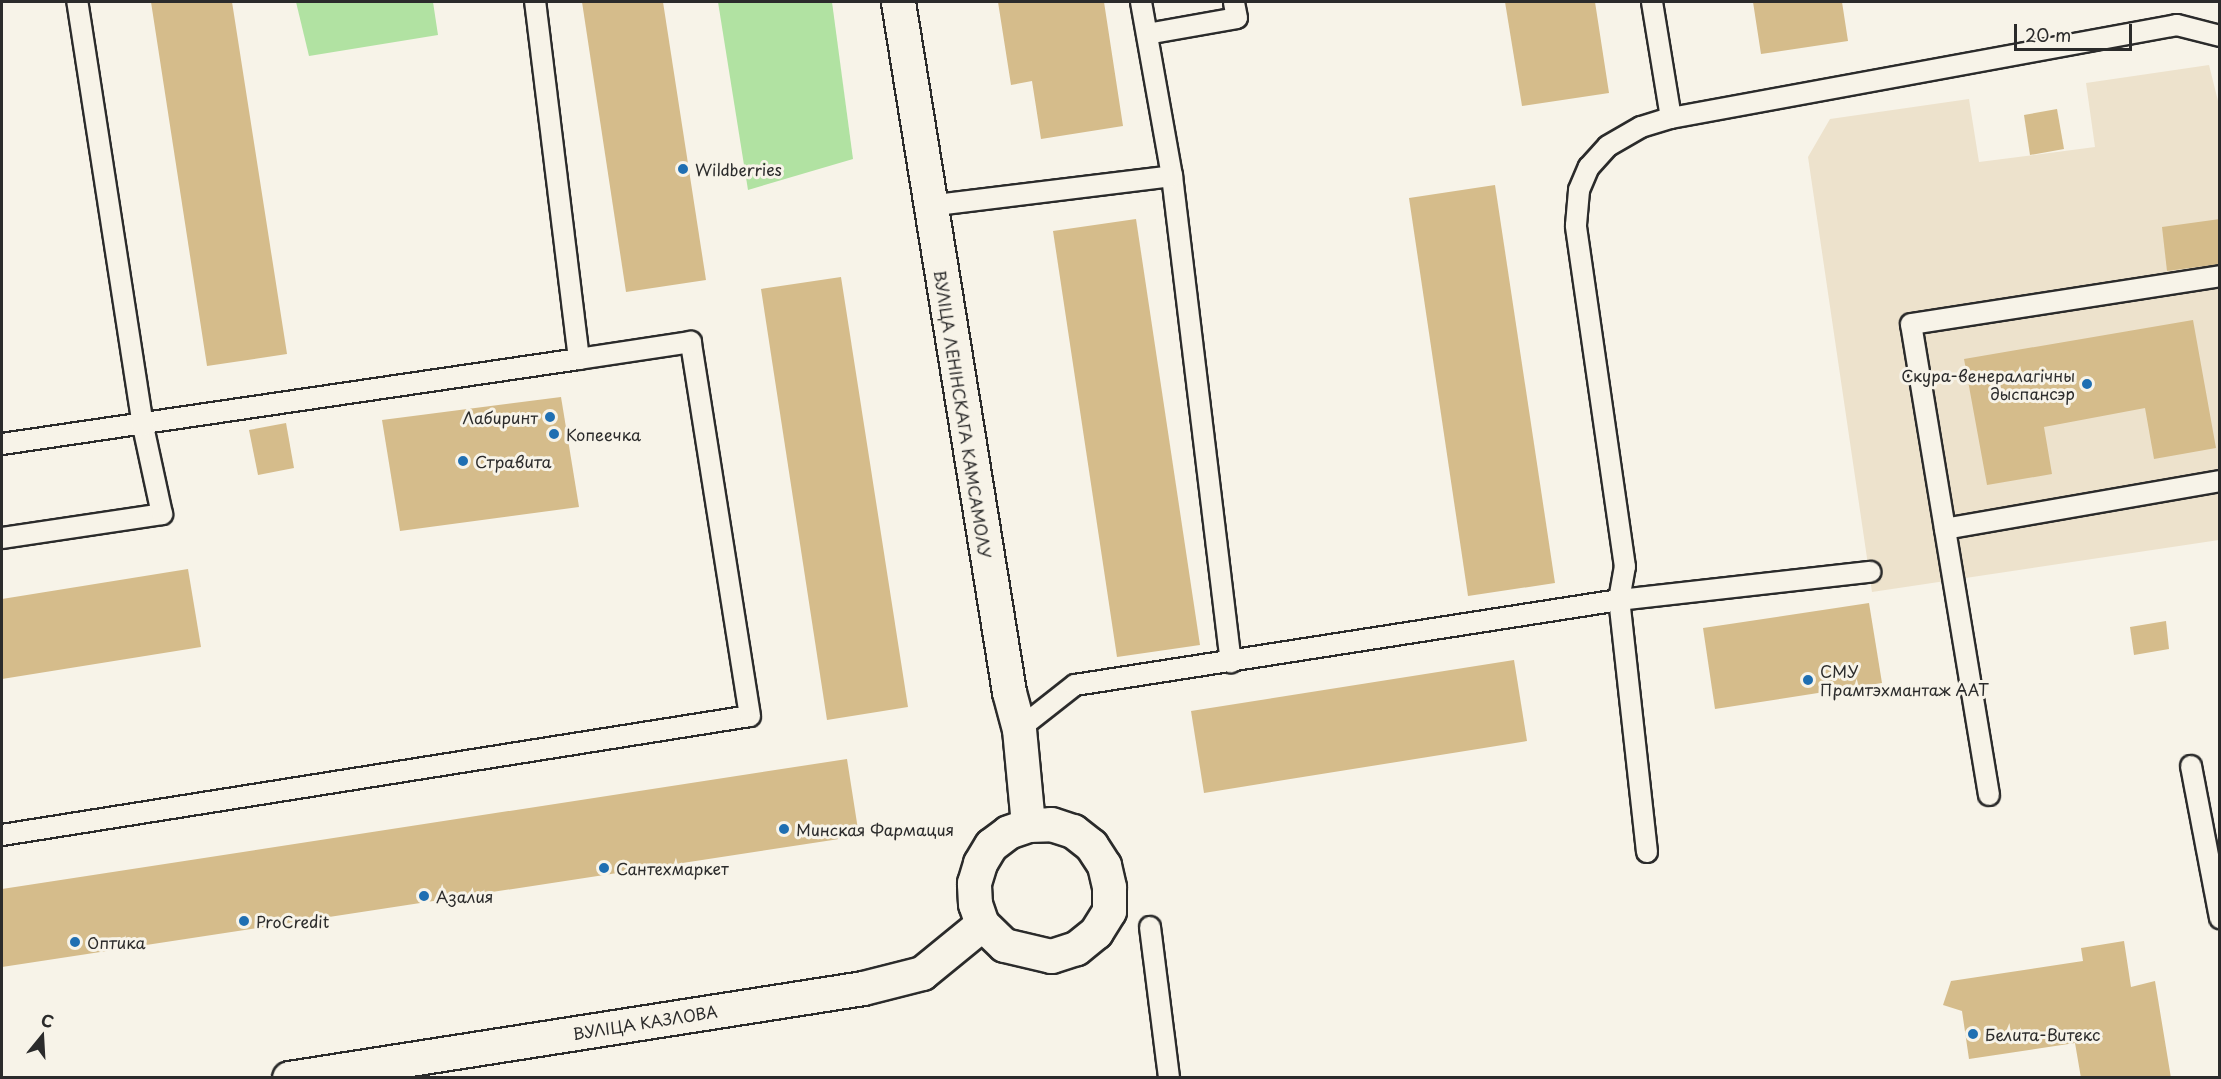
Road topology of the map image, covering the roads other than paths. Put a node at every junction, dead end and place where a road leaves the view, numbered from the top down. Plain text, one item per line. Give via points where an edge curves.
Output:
1 (77, 2) edge
2 (535, 2) edge
3 (898, 2) edge
4 (1141, 2) edge
5 (1234, 2) edge
6 (1652, 2) edge
7 (1147, 34) junction
8 (2220, 36) edge
9 (1671, 118) junction
10 (1172, 176) junction
11 (928, 206) junction
12 (2220, 276) edge
13 (579, 359) junction
14 (143, 426) junction
15 (2, 444) edge
16 (2220, 481) edge
17 (1945, 529) junction
18 (2, 538) edge
19 (1870, 572) dead end
20 (1619, 600) junction
21 (1231, 662) junction
22 (1020, 729) junction
23 (2191, 766) dead end
24 (1989, 795) dead end
25 (1028, 825) junction
26 (2, 835) edge
27 (1647, 852) dead end
28 (2220, 918) edge
29 (982, 924) junction
30 (1150, 927) dead end
31 (289, 1077) edge
32 (1169, 1077) edge

1 - 14 lane
2 - 13 lane
3 - 11 main road, ВУЛІЦА ЛЕНІНСКАГА КАМСАМОЛУ
4 - 7 lane
5 - 7 lane via 1237,18
6 - 9 lane
7 - 10 lane
8 - 9 lane via 2177,25
9 - 20 lane via 1641,127 1608,146 1589,167 1579,190 1576,225 1625,567
10 - 11 lane
10 - 21 lane
11 - 22 main road, ВУЛІЦА ЛЕНІНСКАГА КАМСАМОЛУ via 1009,692
12 - 17 lane via 1911,324
13 - 14 lane
13 - 26 lane via 692,342 750,716
14 - 15 lane
14 - 18 lane via 162,514
16 - 17 lane
17 - 24 lane
19 - 20 lane
20 - 21 lane
20 - 27 lane
21 - 22 lane via 1075,685
22 - 25 main road, ВУЛІЦА ЛЕНІНСКАГА КАМСАМОЛУ
23 - 28 lane
25 - 29 main road via 1008,832 991,845 980,863 974,883 975,904
25 - 29 main road via 1062,828 1091,845 1104,865 1109,911 1096,932 1076,948 1051,956 1004,945
29 - 31 main road, ВУЛІЦА КАЗЛОВА via 922,973 863,988
30 - 32 lane

